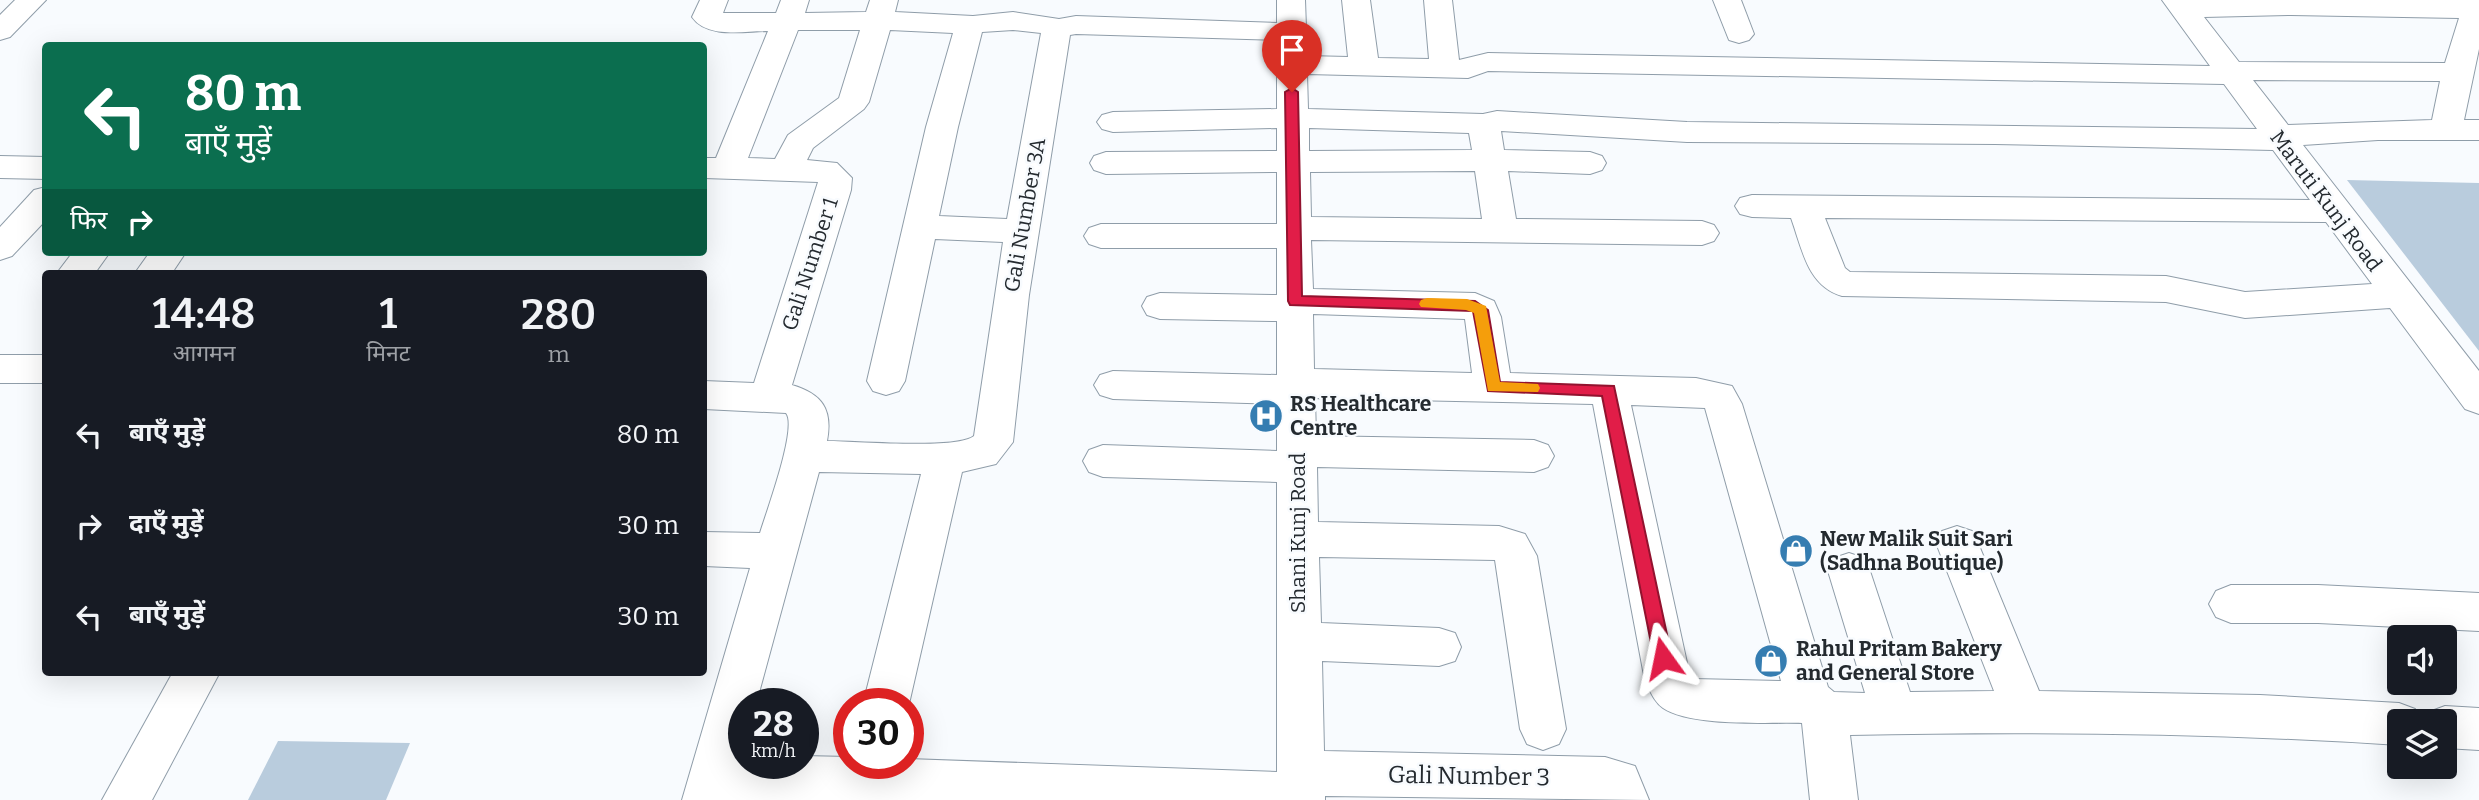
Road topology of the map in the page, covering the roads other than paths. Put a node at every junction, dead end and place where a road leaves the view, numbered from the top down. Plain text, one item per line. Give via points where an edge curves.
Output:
1 (32, 0) edge
2 (714, 0) edge
3 (1356, 0) edge
4 (1438, 0) edge
5 (1727, 0) edge
6 (2179, 4) edge
7 (2476, 5) edge
8 (881, 10) edge
9 (791, 11) edge
10 (972, 25) junction
11 (1059, 27) junction
12 (0, 32) edge
13 (1291, 32) edge
14 (1739, 34) dead end
15 (1364, 67) junction
16 (1446, 69) junction
17 (2457, 72) junction
18 (2230, 73) junction
19 (1292, 118) junction
20 (1114, 122) dead end
21 (1486, 124) junction
22 (2446, 130) junction
23 (2479, 131) edge
24 (2278, 138) junction
25 (1490, 160) junction
26 (1292, 161) junction
27 (1106, 163) dead end
28 (1590, 163) dead end
29 (0, 167) edge
30 (42, 168) edge
31 (716, 168) edge
32 (786, 170) junction
33 (42, 202) edge
34 (1752, 206) dead end
35 (1804, 206) junction
36 (2334, 211) junction
37 (920, 227) junction
38 (1021, 231) junction
39 (1501, 231) junction
40 (1293, 232) junction
41 (1702, 233) dead end
42 (1101, 236) dead end
43 (0, 248) edge
44 (90, 256) edge
45 (166, 256) edge
46 (78, 270) edge
47 (155, 270) edge
48 (2399, 295) junction
49 (1295, 305) junction
50 (1160, 306) dead end
51 (0, 369) edge
52 (42, 369) edge
53 (886, 381) dead end
54 (1113, 385) dead end
55 (1297, 387) junction
56 (1493, 387) junction
57 (1609, 390) junction
58 (707, 395) edge
59 (768, 399) junction
60 (2479, 399) edge
61 (803, 456) junction
62 (1534, 456) dead end
63 (945, 459) junction
64 (1297, 459) junction
65 (1104, 461) dead end
66 (1297, 539) junction
67 (1957, 543) dead end
68 (707, 549) edge
69 (776, 551) junction
70 (1849, 571) dead end
71 (2231, 604) dead end
72 (2479, 612) edge
73 (1299, 641) junction
74 (1439, 647) dead end
75 (195, 676) edge
76 (890, 688) edge
77 (1818, 707) junction
78 (2025, 712) junction
79 (1894, 713) junction
80 (2387, 723) edge
81 (2457, 728) edge
82 (1543, 729) dead end
83 (2479, 729) edge
84 (924, 773) edge
85 (833, 775) edge
86 (709, 789) edge
87 (1301, 790) edge
88 (126, 800) edge
89 (1625, 800) edge
90 (1834, 800) edge

1 - 12 street
2 - 9 street via 707,17 710,21
3 - 15 street
4 - 16 street
5 - 14 street
6 - 7 street
6 - 18 street, Maruti Kunj Road
7 - 17 street
8 - 9 street
8 - 10 street
8 - 32 street via 853,102 799,142
9 - 31 street
10 - 11 street via 1033,22
10 - 37 street via 963,43
11 - 13 street
11 - 38 street, Gali Number 3A
13 - 15 street
13 - 19 street, Shani Kunj Road
15 - 16 street
16 - 18 street via 1471,69 1488,62
17 - 18 street
17 - 22 street
18 - 24 street, Maruti Kunj Road
19 - 20 street
19 - 21 street
19 - 26 street, Shani Kunj Road
21 - 24 street via 1506,121 1687,132
21 - 25 street
22 - 23 street
22 - 24 street
24 - 36 street, Maruti Kunj Road
25 - 26 street
25 - 28 street
25 - 39 street
26 - 27 street
26 - 40 street, Shani Kunj Road
29 - 30 street
31 - 32 street, Gali Number 1
32 - 59 street, Gali Number 1 via 825,171 832,173 835,183
33 - 43 street
34 - 35 street
35 - 36 street
35 - 48 street via 1829,275 1842,284 2166,289 2245,305
36 - 48 street, Maruti Kunj Road
37 - 38 street
37 - 53 street
38 - 63 street, Gali Number 3A via 993,442 982,453
39 - 40 street
39 - 41 street
40 - 42 street
40 - 49 street, Shani Kunj Road
44 - 46 street
45 - 47 street
48 - 60 street, Maruti Kunj Road
49 - 50 street
49 - 55 street, Shani Kunj Road
49 - 56 street via 1475,306 1483,317
51 - 52 street
54 - 55 street
55 - 56 street
55 - 64 street, Shani Kunj Road
56 - 57 street
57 - 77 street via 1707,393 1721,399
57 - 77 street via 1668,681 1691,699
58 - 59 street
59 - 61 street via 799,402 807,409 810,429
61 - 63 street, Gali Number 3A
61 - 69 street
62 - 64 street
63 - 76 street
64 - 65 street
64 - 66 street, Shani Kunj Road
66 - 73 street, Shani Kunj Road
66 - 82 street via 1510,546 1516,555
67 - 78 street
68 - 69 street
69 - 86 street
70 - 79 street
71 - 72 street
73 - 74 street
73 - 87 street, Shani Kunj Road
75 - 88 street
77 - 79 street
77 - 90 street
78 - 79 street
78 - 80 street
81 - 83 street
84 - 87 street, Gali Number 3
85 - 86 street, Gali Number 3
87 - 89 street, Gali Number 3 via 1605,779 1618,782

